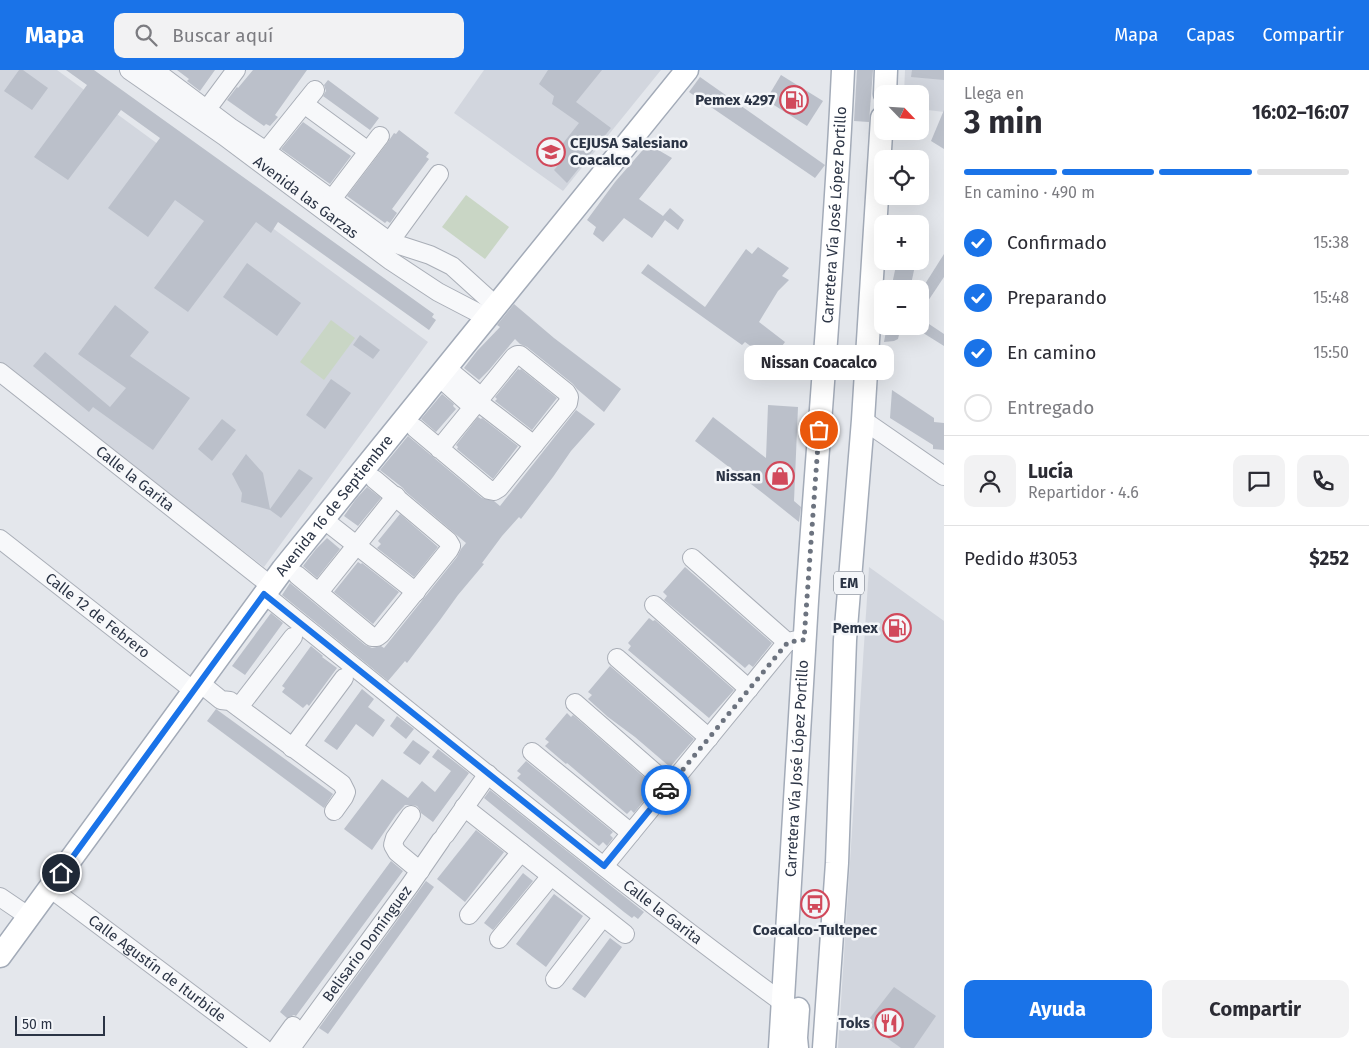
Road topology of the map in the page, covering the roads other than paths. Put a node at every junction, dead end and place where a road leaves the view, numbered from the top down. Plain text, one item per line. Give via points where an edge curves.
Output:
1 (129, 70) edge
2 (154, 70) edge
3 (236, 70) edge
4 (687, 70) edge
5 (843, 70) edge
6 (886, 70) edge
7 (885, 85) edge
8 (207, 109) junction
9 (227, 131) junction
10 (380, 136) dead end
11 (881, 140) edge
12 (266, 151) junction
13 (368, 151) junction
14 (439, 174) dead end
15 (332, 199) junction
16 (385, 248) junction
17 (832, 262) junction
18 (490, 311) junction
19 (0, 372) edge
20 (441, 372) junction
21 (478, 402) junction
22 (863, 420) junction
23 (415, 428) dead end
24 (534, 445) junction
25 (439, 448) junction
26 (944, 476) edge
27 (374, 479) dead end
28 (396, 496) junction
29 (323, 519) junction
30 (0, 539) edge
31 (356, 545) junction
32 (692, 558) dead end
33 (298, 575) dead end
34 (267, 590) junction
35 (319, 592) junction
36 (416, 592) junction
37 (654, 606) dead end
38 (293, 637) dead end
39 (796, 640) junction
40 (617, 658) dead end
41 (344, 678) dead end
42 (200, 683) junction
43 (749, 689) junction
44 (575, 703) dead end
45 (235, 704) junction
46 (709, 738) junction
47 (292, 748) junction
48 (532, 752) dead end
49 (488, 774) junction
50 (670, 786) junction
51 (464, 807) junction
52 (334, 811) dead end
53 (411, 815) dead end
54 (631, 833) junction
55 (521, 852) junction
56 (604, 866) junction
57 (416, 868) junction
58 (551, 876) junction
59 (50, 888) junction
60 (0, 897) edge
61 (469, 915) dead end
62 (28, 916) junction
63 (603, 917) junction
64 (625, 934) dead end
65 (499, 939) dead end
66 (0, 956) edge
67 (555, 979) dead end
68 (782, 1002) junction
69 (263, 1048) edge
70 (277, 1048) edge
71 (291, 1048) edge
72 (780, 1048) edge
73 (797, 1048) edge
74 (824, 1048) edge

1 - 9 street, Avenida las Garzas
2 - 8 street, Avenida las Garzas
3 - 8 street
4 - 18 main road, Avenida 16 de Septiembre
5 - 17 main road, Carretera Vía José López Portillo
6 - 7 main road
8 - 9 street, Avenida las Garzas
9 - 12 street, Avenida las Garzas
9 - 16 street, Avenida las Garzas
10 - 13 street
11 - 22 main road, EM
12 - 13 street via 309,97
12 - 15 street, Avenida las Garzas
13 - 15 street
14 - 16 street
15 - 16 street, Avenida las Garzas
16 - 18 street, Avenida las Garzas via 438,292
16 - 18 street, Avenida las Garzas via 443,260 452,266
17 - 39 main road, Carretera Vía José López Portillo
17 - 73 main road via 837,394 808,771
18 - 20 main road, Avenida 16 de Septiembre
19 - 34 street, Calle la Garita
20 - 21 street via 466,401
20 - 29 main road, Avenida 16 de Septiembre
21 - 24 street
21 - 24 street via 514,357 520,356 569,397 568,403
21 - 25 street
22 - 26 street
22 - 74 main road, EM via 846,632 837,863
23 - 25 street
24 - 25 street via 494,491
27 - 28 street
28 - 31 street
28 - 36 street via 451,546
29 - 31 street
29 - 34 main road, Avenida 16 de Septiembre
30 - 42 street, Calle 12 de Febrero
31 - 35 street
31 - 36 street
32 - 39 street
33 - 35 street
34 - 42 main road, Avenida 16 de Septiembre
34 - 49 street, Calle la Garita
35 - 36 street via 372,637 381,634
37 - 43 street
38 - 45 street
39 - 43 street
39 - 68 main road, Carretera Vía José López Portillo
40 - 46 street
41 - 47 street
42 - 45 street, Calle 12 de Febrero via 221,700
42 - 59 main road, Avenida 16 de Septiembre
43 - 46 street
44 - 50 street
45 - 47 street, Calle 12 de Febrero
46 - 50 street
47 - 52 street, Calle 12 de Febrero via 342,784 346,792
48 - 54 street
49 - 51 street, Belisario Domínguez
49 - 56 street, Calle la Garita
50 - 54 street
51 - 55 street
51 - 57 street, Belisario Domínguez via 443,838
53 - 57 street via 393,845
54 - 56 street
55 - 58 street
55 - 61 street
56 - 68 street, Calle la Garita
57 - 70 street, Belisario Domínguez
57 - 71 street, Belisario Domínguez
58 - 63 street
58 - 65 street
59 - 62 main road, Avenida 16 de Septiembre
59 - 69 street, Calle Agustín de Iturbide
60 - 62 street
62 - 66 main road, Avenida 16 de Septiembre
63 - 64 street
63 - 67 street
68 - 72 main road, Carretera Vía José López Portillo

